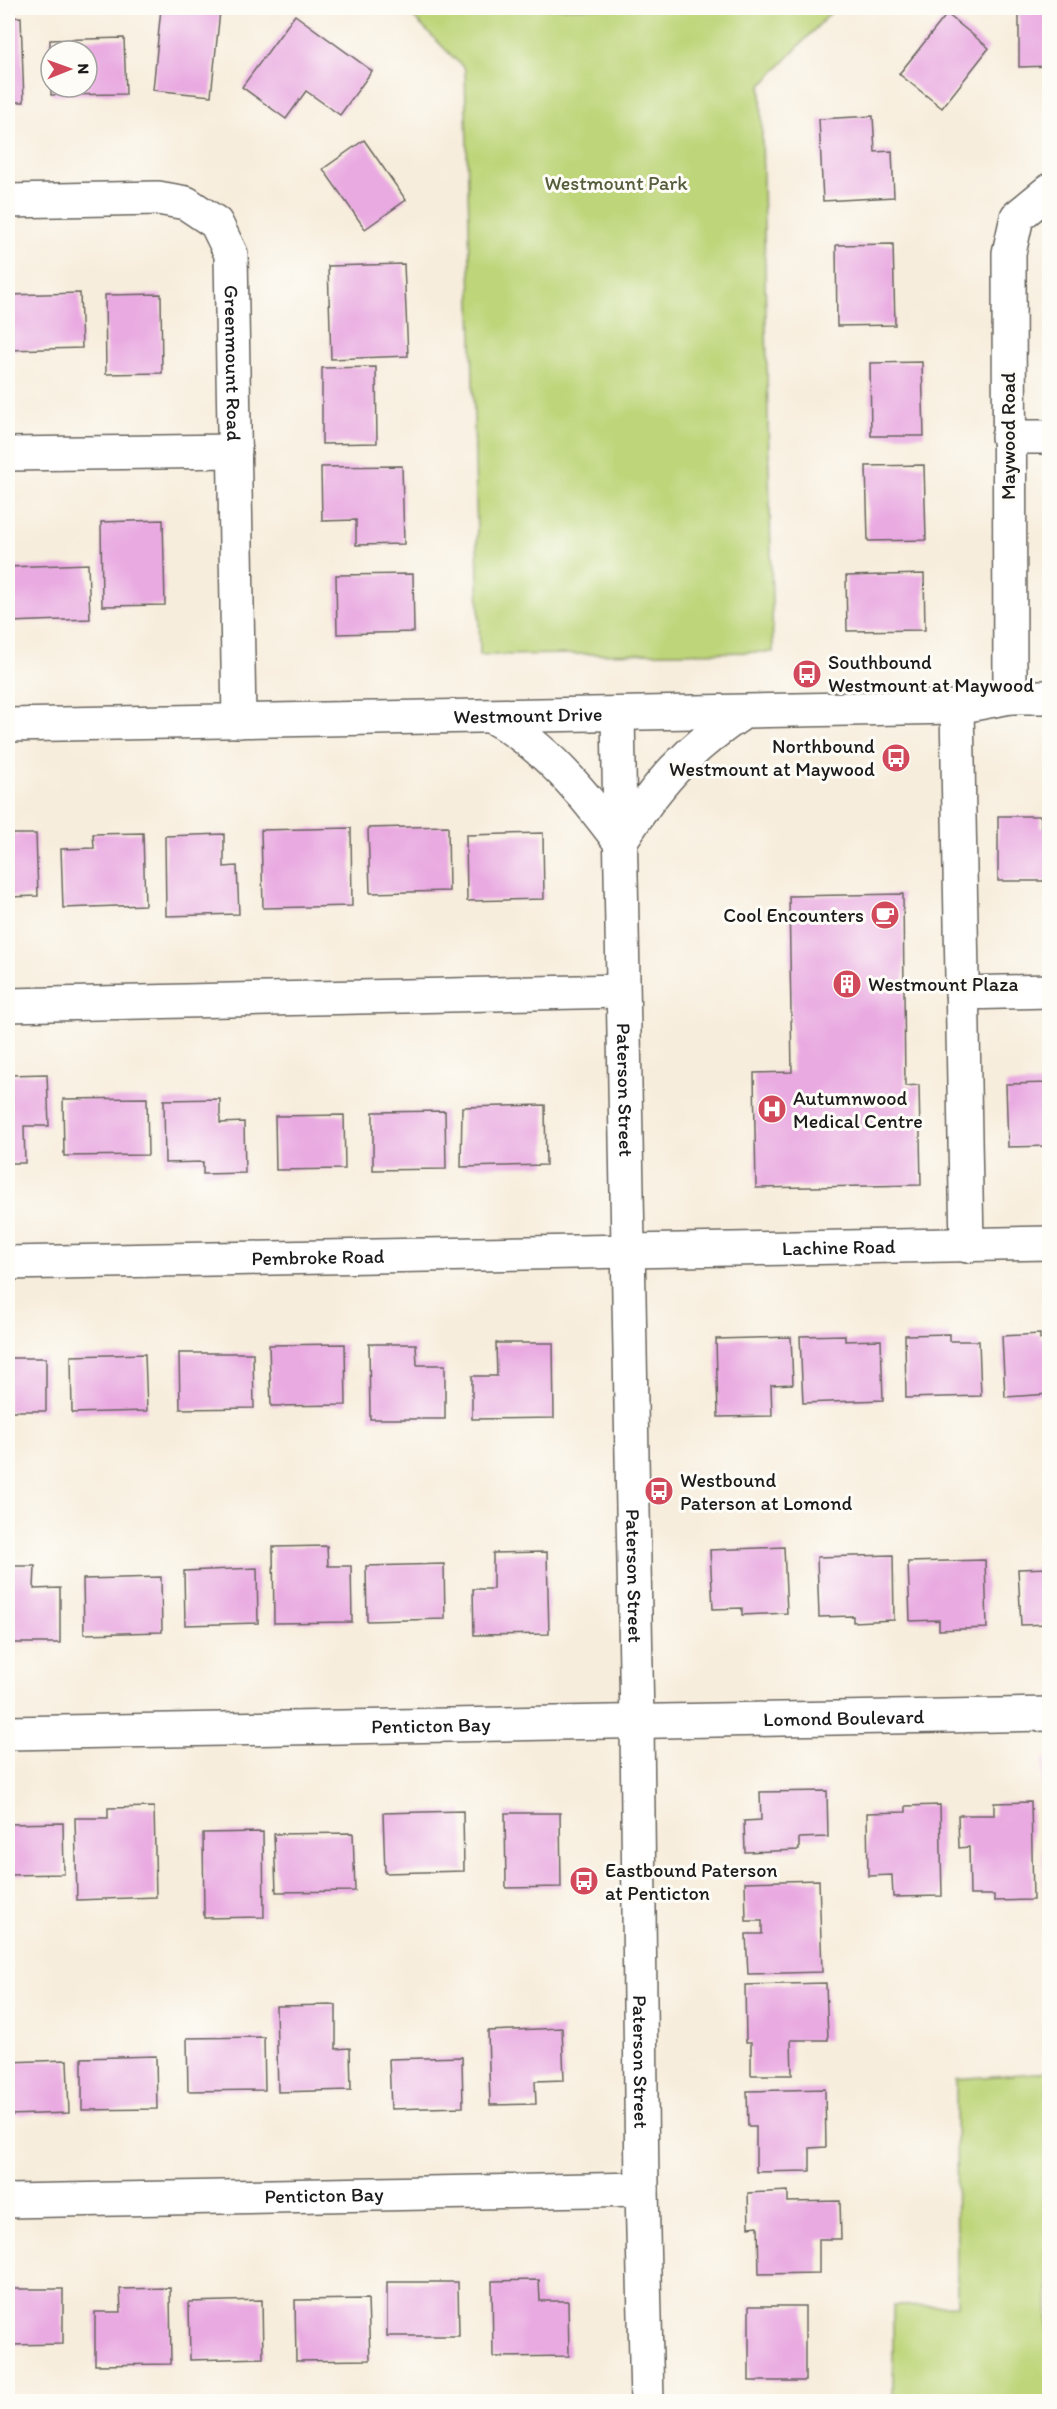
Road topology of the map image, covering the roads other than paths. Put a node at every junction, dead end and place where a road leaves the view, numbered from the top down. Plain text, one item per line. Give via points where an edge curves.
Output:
1 (1050, 190) edge
2 (8, 201) edge
3 (1050, 437) edge
4 (1008, 438) junction
5 (235, 451) junction
6 (8, 454) edge
7 (1010, 697) junction
8 (1050, 697) edge
9 (957, 707) junction
10 (744, 712) junction
11 (618, 715) junction
12 (492, 717) junction
13 (239, 722) junction
14 (8, 725) edge
15 (620, 842) junction
16 (622, 991) junction
17 (1050, 991) edge
18 (963, 993) junction
19 (8, 1005) edge
20 (1050, 1243) edge
21 (967, 1246) junction
22 (628, 1251) junction
23 (8, 1263) edge
24 (1050, 1714) edge
25 (637, 1722) junction
26 (8, 1733) edge
27 (642, 2189) junction
28 (8, 2201) edge
29 (647, 2402) edge

1 - 4 street, Maywood Road via 1017,218 1009,253
2 - 5 street, Greenmount Road via 158,198 186,203 216,223 231,254
3 - 4 street
4 - 7 street, Maywood Road
5 - 6 street
5 - 13 street, Greenmount Road
7 - 8 street, Westmount Drive
7 - 9 street, Westmount Drive
9 - 10 street, Westmount Drive
9 - 18 street
10 - 11 street, Westmount Drive
10 - 15 street via 686,755 642,806
11 - 12 street, Westmount Drive
11 - 15 street, Paterson Street
12 - 13 street, Westmount Drive
12 - 15 street via 518,731 556,766
13 - 14 street, Westmount Drive
15 - 16 street, Paterson Street
16 - 19 street
16 - 22 street, Paterson Street
17 - 18 street
18 - 21 street
20 - 21 street, Lachine Road
21 - 22 street, Lachine Road
22 - 23 street, Pembroke Road
22 - 25 street, Paterson Street
24 - 25 street, Lomond Boulevard
25 - 26 street, Penticton Bay
25 - 27 street, Paterson Street
27 - 28 street, Penticton Bay
27 - 29 street, Paterson Street

